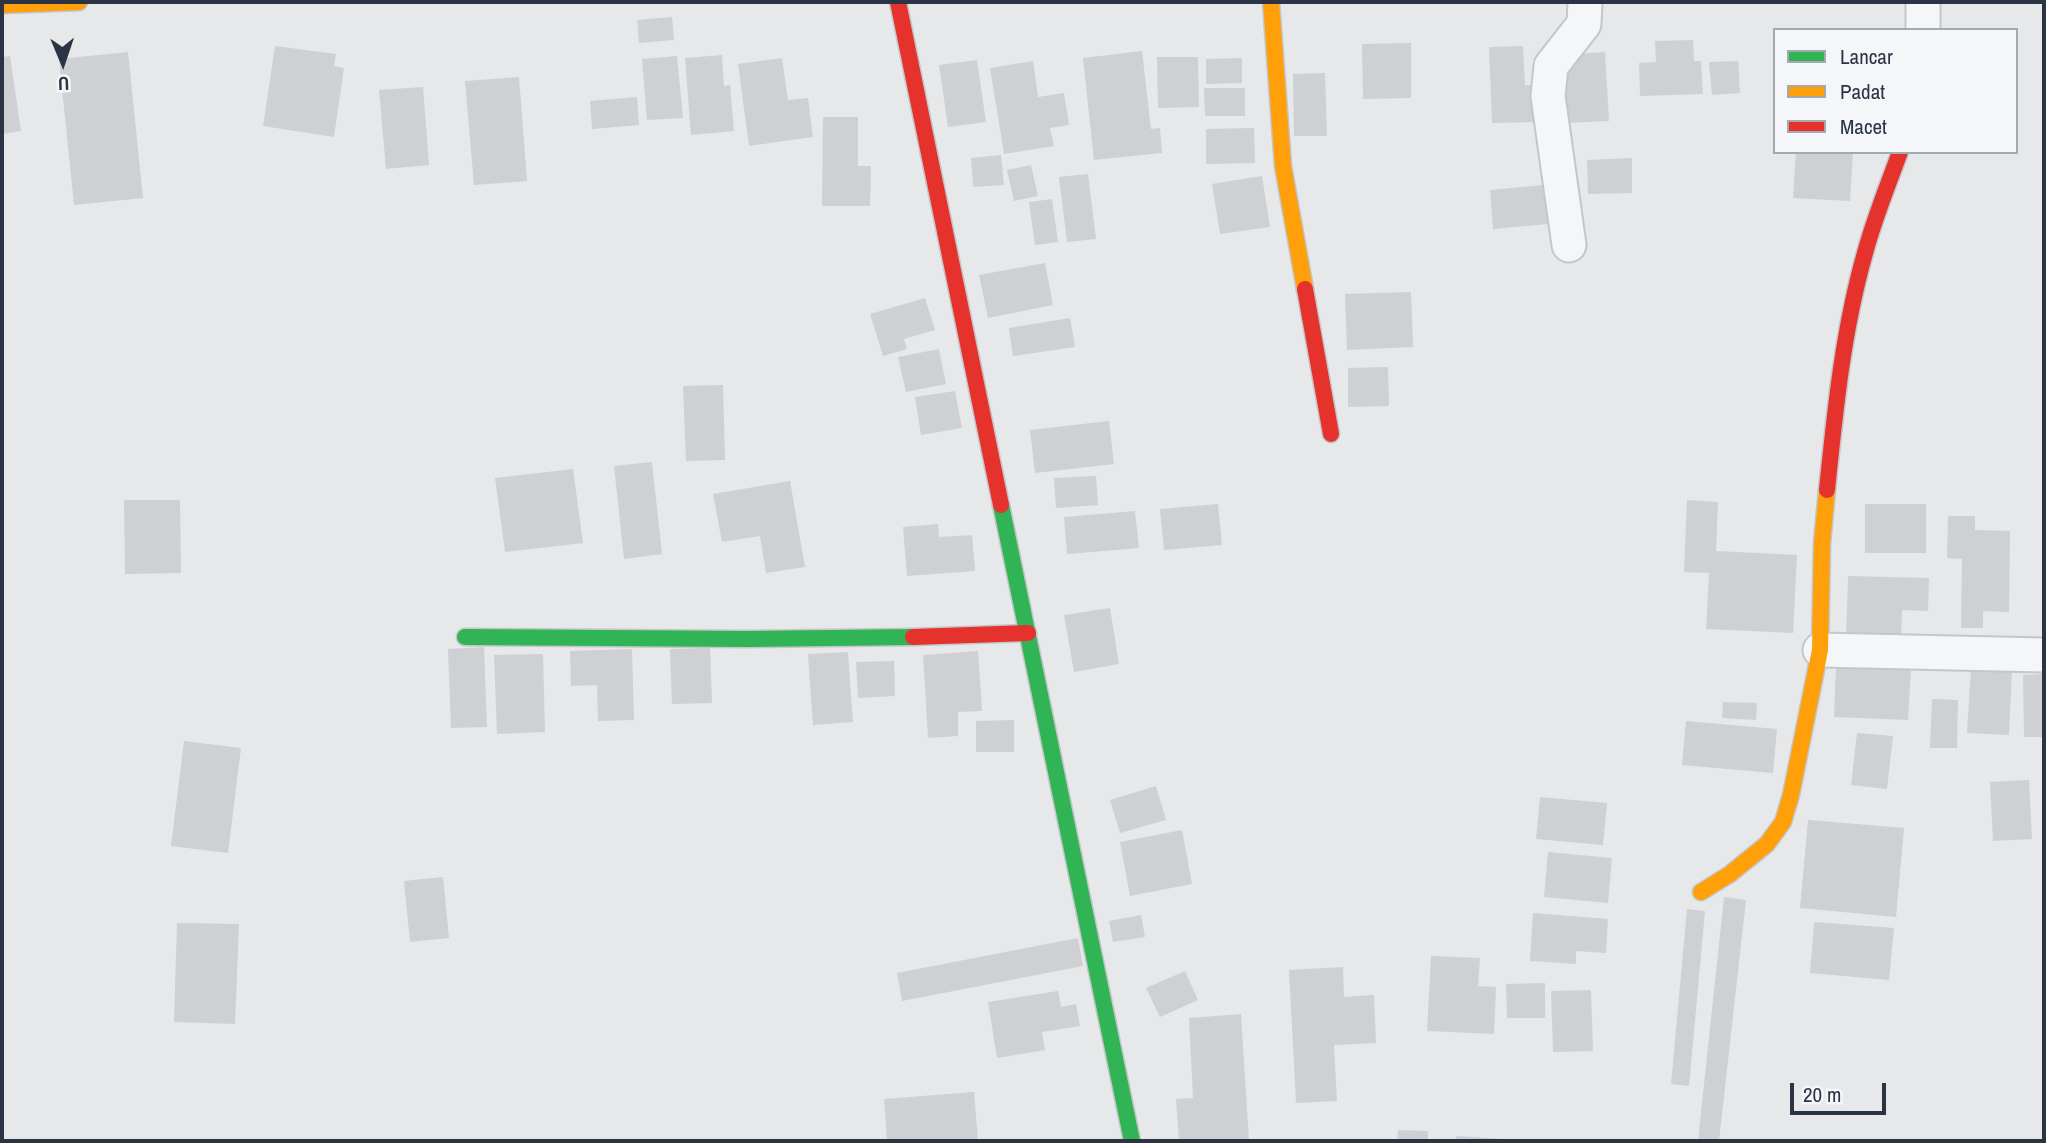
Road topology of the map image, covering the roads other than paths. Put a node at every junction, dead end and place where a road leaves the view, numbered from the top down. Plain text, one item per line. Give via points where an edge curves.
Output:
1 (79, 2) edge
2 (898, 2) edge
3 (1271, 2) edge
4 (1585, 2) edge
5 (1923, 2) edge
6 (2, 5) edge
7 (1923, 28) edge
8 (1898, 154) edge
9 (1569, 245) dead end
10 (1331, 434) dead end
11 (1028, 633) junction
12 (465, 637) dead end
13 (1820, 650) junction
14 (2044, 655) edge
15 (1701, 892) dead end
16 (1132, 1141) edge

1 - 6 street
2 - 11 street
3 - 10 street via 1283,166
4 - 9 street via 1584,24 1551,66 1548,96
5 - 7 street
8 - 13 street via 1853,299 1836,402 1822,543
11 - 12 street via 780,640
11 - 16 street
13 - 14 street
13 - 15 street via 1783,822 1767,844

